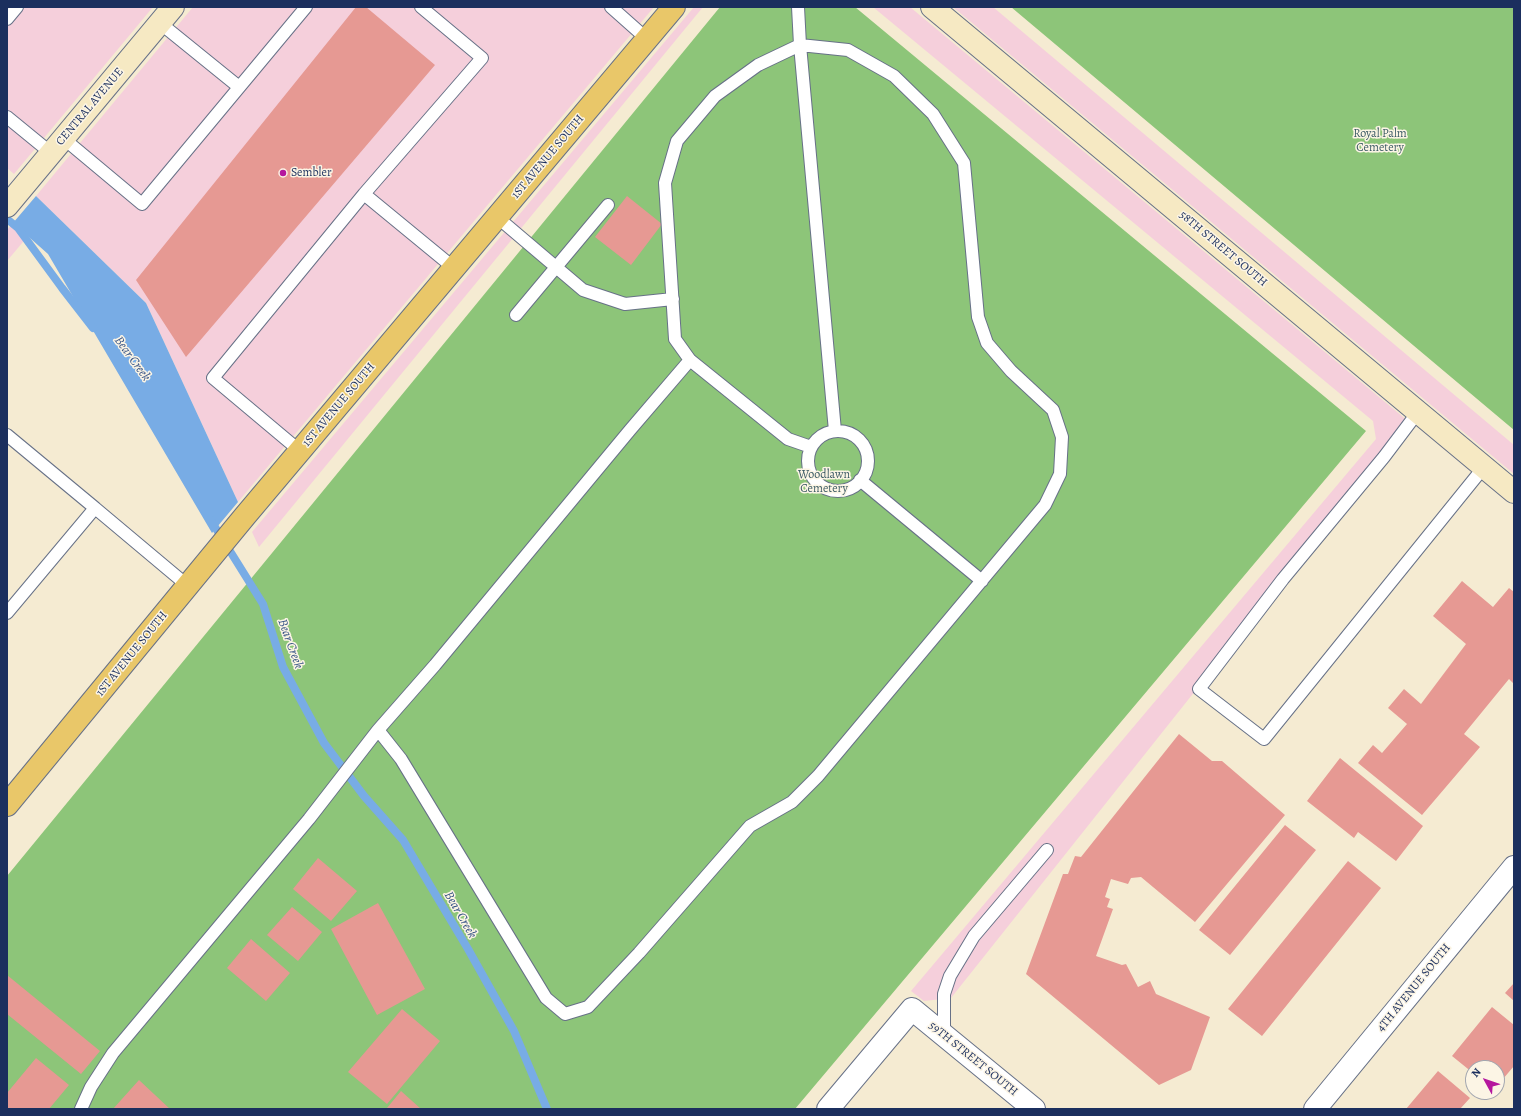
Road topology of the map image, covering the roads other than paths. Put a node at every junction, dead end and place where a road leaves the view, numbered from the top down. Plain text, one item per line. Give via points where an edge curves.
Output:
1 (17, 7) edge
2 (306, 7) edge
3 (421, 7) edge
4 (611, 7) edge
5 (674, 7) edge
6 (798, 7) edge
7 (932, 7) edge
8 (167, 15) edge
9 (7, 19) edge
10 (647, 39) junction
11 (800, 46) junction
12 (239, 87) junction
13 (7, 117) edge
14 (57, 146) junction
15 (364, 194) junction
16 (608, 205) dead end
17 (7, 206) edge
18 (497, 217) junction
19 (556, 267) junction
20 (454, 268) junction
21 (673, 300) junction
22 (516, 315) dead end
23 (690, 360) junction
24 (1418, 412) junction
25 (835, 431) junction
26 (7, 435) edge
27 (811, 447) junction
28 (300, 451) junction
29 (1484, 467) junction
30 (860, 480) junction
31 (1514, 492) edge
32 (95, 508) junction
33 (982, 581) junction
34 (190, 582) junction
35 (7, 613) edge
36 (378, 730) junction
37 (7, 805) edge
38 (1047, 850) dead end
39 (1514, 867) edge
40 (944, 1035) junction
41 (81, 1109) edge
42 (828, 1109) edge
43 (1034, 1109) edge
44 (1315, 1109) edge

1 - 9 lane
2 - 12 lane
3 - 15 lane via 482,58
4 - 10 lane
5 - 10 main road, 1ST AVENUE SOUTH
6 - 11 lane
7 - 24 street, 58TH STREET SOUTH
8 - 12 lane
8 - 14 street, CENTRAL AVENUE
10 - 18 main road, 1ST AVENUE SOUTH
11 - 21 lane via 758,65 715,96 677,141 665,182
11 - 25 lane
11 - 33 lane via 848,50 894,76 933,114 964,163 978,317 987,343 1011,371 1052,410 1062,437 1060,474 1045,505
12 - 14 lane via 142,204
13 - 14 lane
14 - 17 street, CENTRAL AVENUE
15 - 20 lane
15 - 28 lane via 213,378
16 - 19 lane
18 - 19 lane
18 - 20 main road, 1ST AVENUE SOUTH
19 - 21 lane via 583,290 625,304
19 - 22 lane
20 - 28 main road, 1ST AVENUE SOUTH
21 - 23 lane via 675,339
23 - 27 lane via 788,439
23 - 36 lane
24 - 29 street, 58TH STREET SOUTH
24 - 29 lane via 1384,458 1283,579 1199,689 1264,739
25 - 27 lane via 825,433
25 - 30 lane via 854,436 864,447 868,462 866,472
26 - 32 lane
27 - 30 lane via 808,466 817,483 825,488 844,490
28 - 34 main road, 1ST AVENUE SOUTH
29 - 31 street, 58TH STREET SOUTH
30 - 33 lane
32 - 34 lane
32 - 35 lane
33 - 36 lane via 818,776 792,802 750,826 588,1007 565,1014 546,998 401,759
34 - 37 main road, 1ST AVENUE SOUTH
36 - 41 lane via 322,803 113,1053 91,1087
38 - 40 lane via 974,936 950,976 944,994
39 - 44 street, 4TH AVENUE SOUTH
40 - 42 street, 59TH STREET SOUTH via 912,1009
40 - 43 street, 59TH STREET SOUTH

